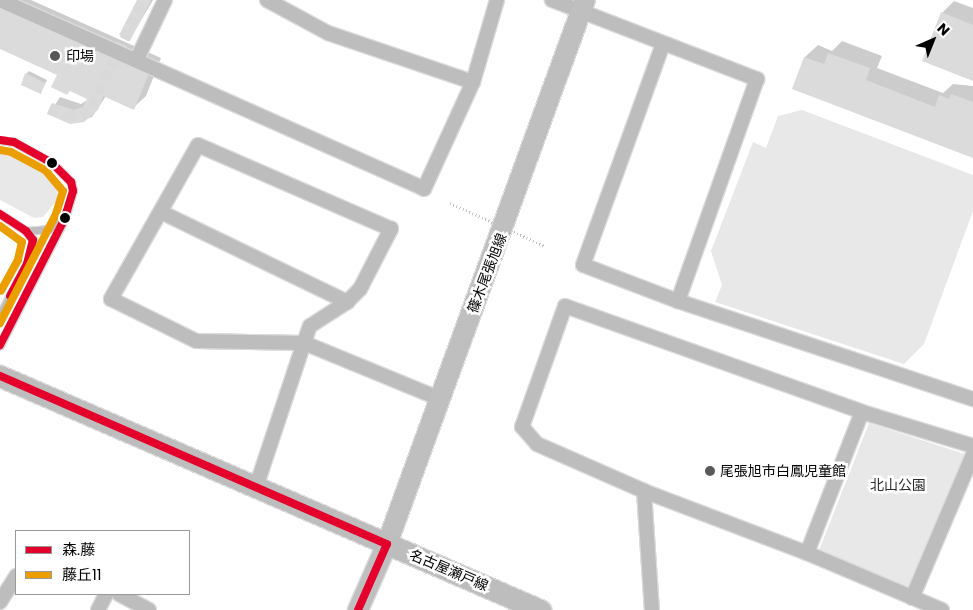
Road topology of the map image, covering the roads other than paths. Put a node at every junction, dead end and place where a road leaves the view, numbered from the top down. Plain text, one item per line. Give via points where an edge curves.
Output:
1 (0, 0) edge
2 (165, 0) edge
3 (267, 0) edge
4 (497, 0) edge
5 (552, 0) edge
6 (583, 6) edge
7 (663, 44) junction
8 (137, 59) junction
9 (473, 82) junction
10 (0, 140) edge
11 (160, 212) junction
12 (0, 214) edge
13 (65, 218) junction
14 (26, 231) junction
15 (678, 301) junction
16 (347, 302) junction
17 (0, 314) edge
18 (304, 343) junction
19 (0, 344) edge
20 (0, 376) edge
21 (438, 398) junction
22 (973, 400) edge
23 (862, 412) junction
24 (973, 446) edge
25 (973, 454) edge
26 (256, 487) junction
27 (644, 491) junction
28 (387, 544) junction
29 (807, 553) junction
30 (15, 578) edge
31 (106, 595) edge
32 (121, 595) edge
33 (912, 598) junction
34 (0, 602) edge
35 (98, 610) edge
36 (149, 610) edge
37 (358, 610) edge
38 (540, 610) edge
39 (652, 610) edge
40 (942, 610) edge

1 - 8 street
2 - 8 street
3 - 9 street via 328,33
4 - 9 street
5 - 6 street
6 - 7 street
6 - 21 main road, 篠木尾張旭線 via 494,257
7 - 15 street via 757,79
7 - 15 street via 583,264
8 - 9 street via 424,189
10 - 13 lane via 14,142 35,152 71,182 73,191
11 - 16 street
11 - 16 street via 198,145 391,229 360,289
11 - 18 street via 111,299 196,341
12 - 14 lane
13 - 14 lane via 49,229
13 - 19 lane
14 - 17 lane via 33,240 27,264
15 - 22 street
16 - 18 street via 310,326
18 - 21 street
18 - 26 street
20 - 26 main road, 名古屋瀬戸線
21 - 28 main road, 篠木尾張旭線
23 - 24 street
23 - 27 street via 564,306 522,427 537,444
23 - 29 street
25 - 33 street
26 - 28 main road, 名古屋瀬戸線
27 - 29 street
27 - 39 street
28 - 37 main road, 篠木尾張旭線
28 - 38 main road, 名古屋瀬戸線
29 - 33 street
30 - 34 street
31 - 35 street
32 - 36 street
33 - 40 street

